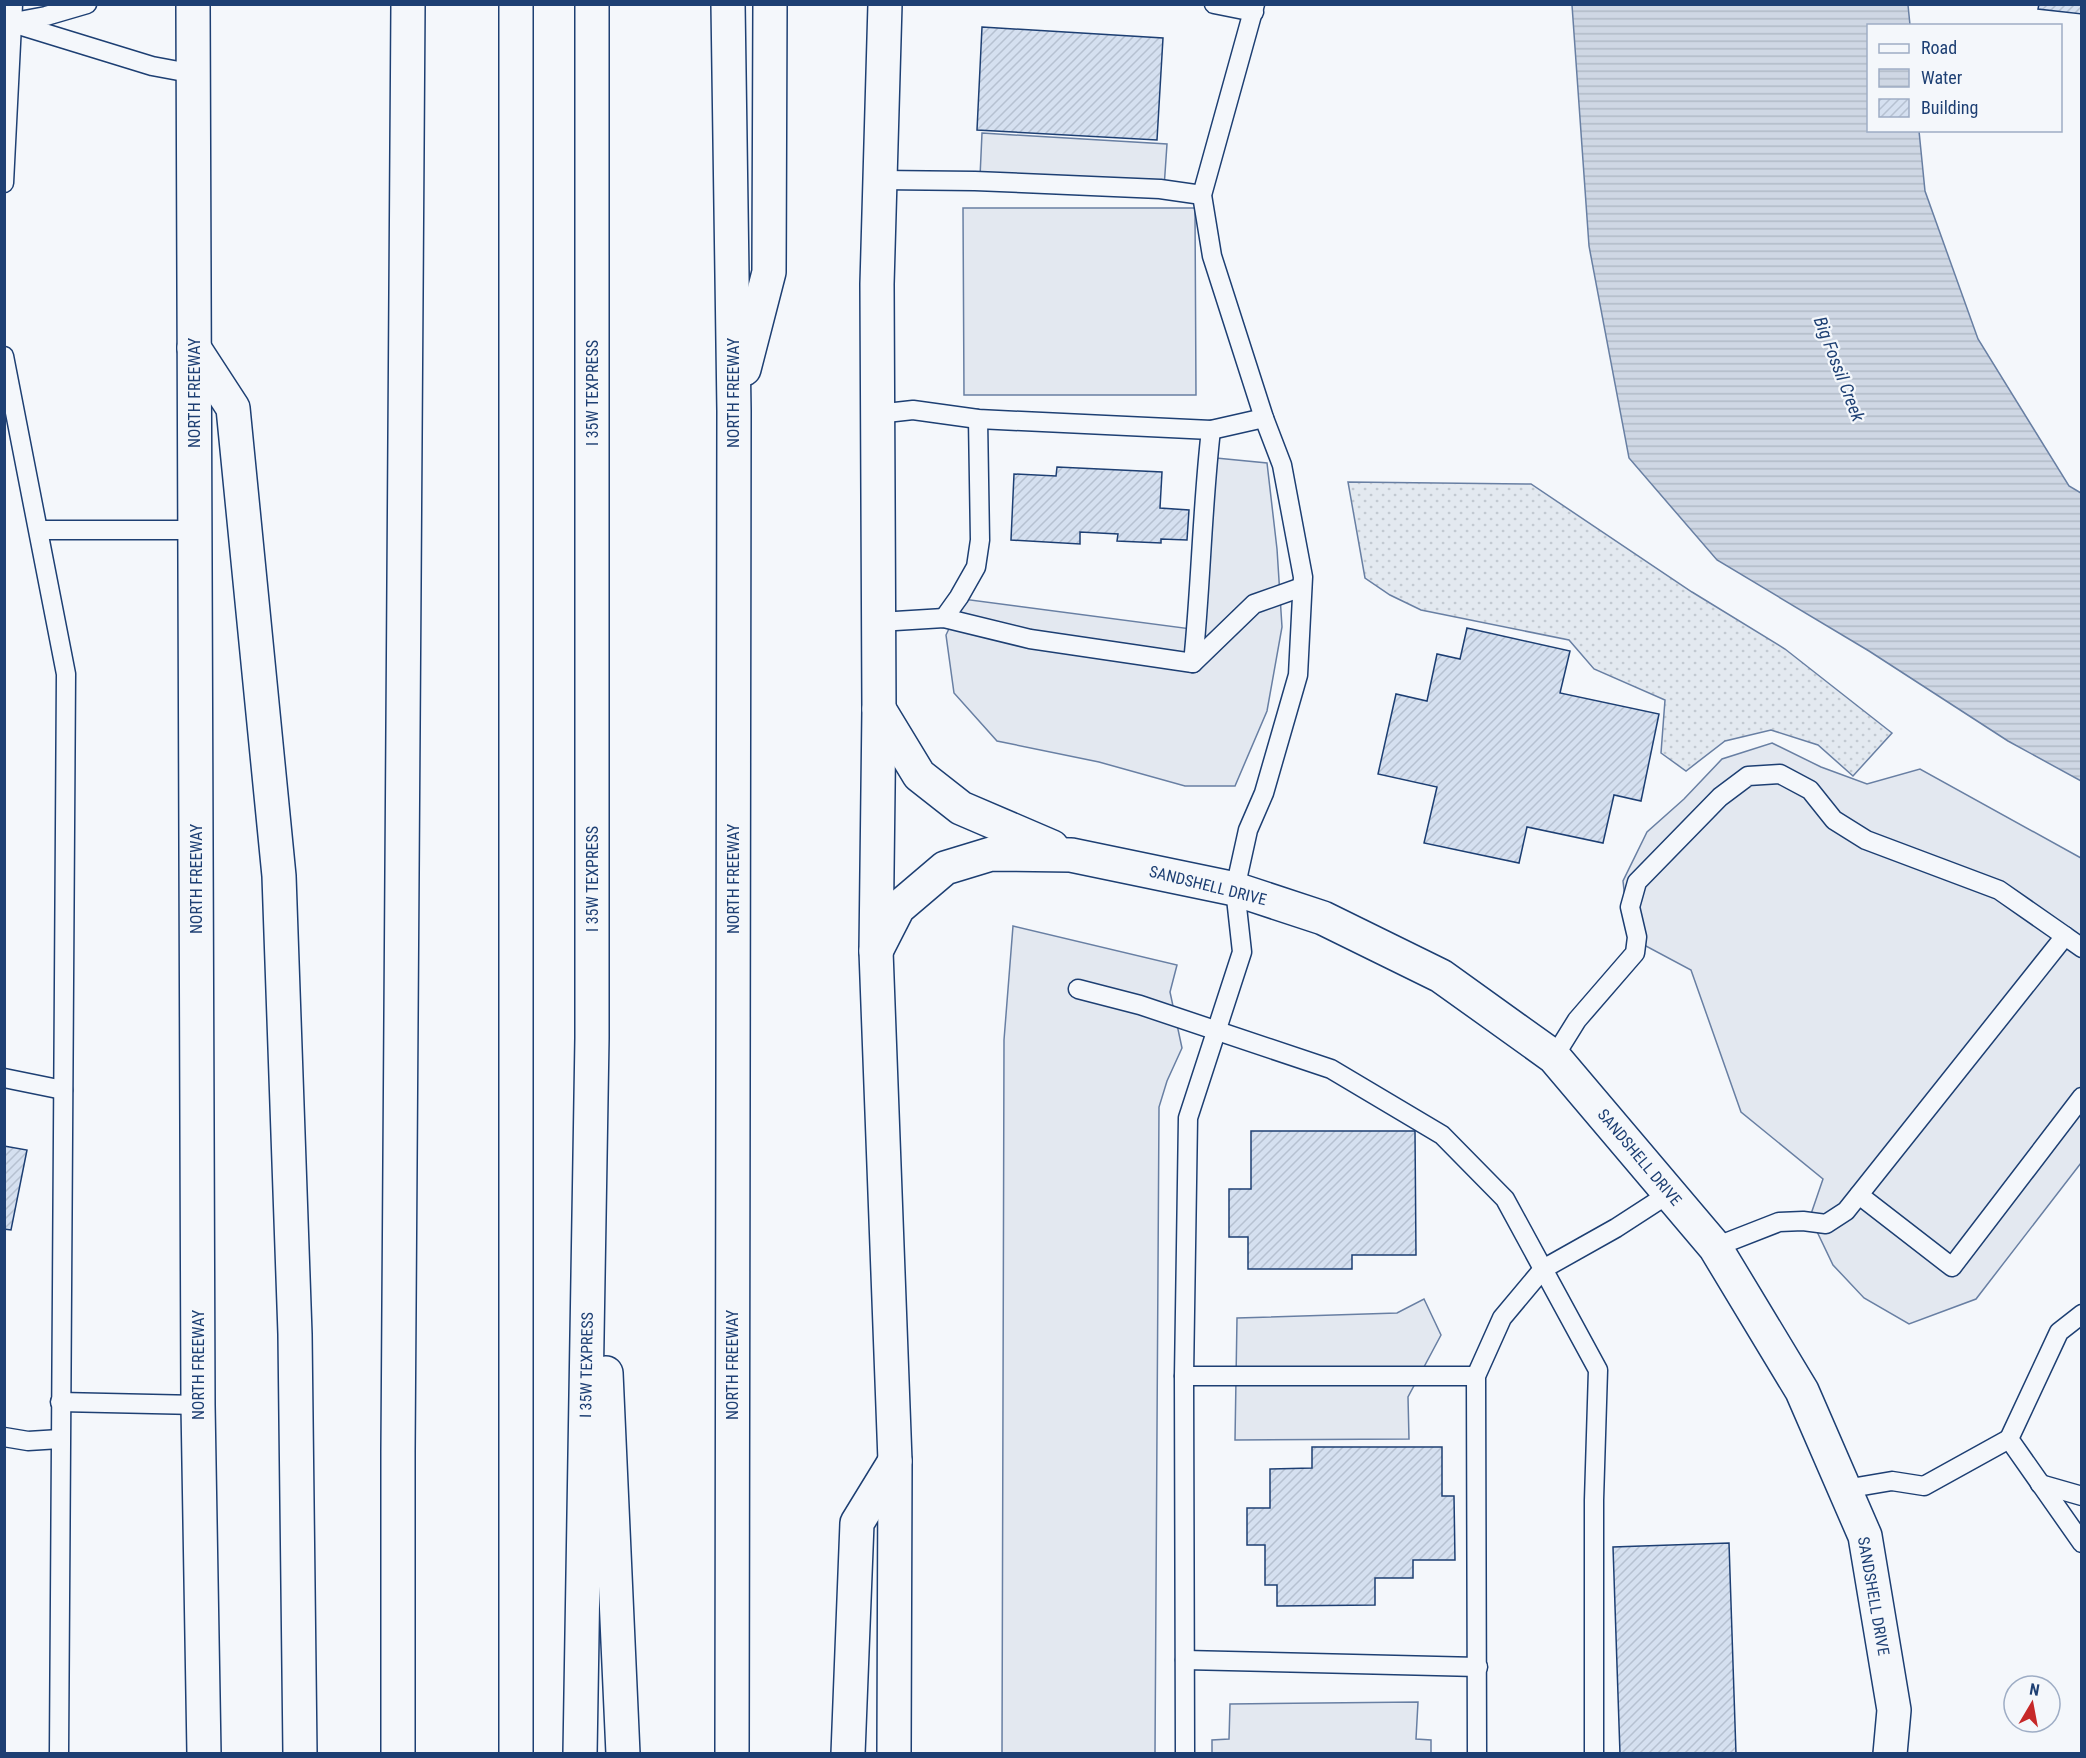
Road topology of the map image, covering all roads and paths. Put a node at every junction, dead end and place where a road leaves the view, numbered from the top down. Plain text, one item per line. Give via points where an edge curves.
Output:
1 (87, 4) edge
2 (193, 4) edge
3 (408, 4) edge
4 (516, 4) edge
5 (592, 4) edge
6 (728, 4) edge
7 (770, 4) edge
8 (885, 4) edge
9 (1214, 4) edge
10 (1255, 8) edge
11 (12, 14) edge
12 (195, 74) junction
13 (880, 180) junction
14 (4, 183) edge
15 (1202, 195) junction
16 (194, 348) junction
17 (4, 356) edge
18 (734, 411) junction
19 (877, 414) junction
20 (1264, 418) junction
21 (978, 419) junction
22 (1211, 430) junction
23 (39, 530) junction
24 (194, 530) junction
25 (1302, 587) junction
26 (944, 618) junction
27 (879, 621) junction
28 (1193, 663) junction
29 (879, 709) junction
30 (1071, 855) junction
31 (1235, 889) junction
32 (2065, 936) junction
33 (2082, 948) edge
34 (876, 951) junction
35 (1078, 989) dead end
36 (1215, 1031) junction
37 (592, 1038) junction
38 (1554, 1057) junction
39 (4, 1078) edge
40 (63, 1090) junction
41 (2082, 1097) edge
42 (1670, 1193) junction
43 (1859, 1195) junction
44 (1714, 1247) junction
45 (1544, 1269) junction
46 (2082, 1314) edge
47 (1184, 1376) junction
48 (1476, 1376) junction
49 (60, 1402) junction
50 (198, 1405) junction
51 (4, 1437) edge
52 (60, 1439) junction
53 (2009, 1439) junction
54 (895, 1461) junction
55 (2040, 1484) junction
56 (1845, 1490) junction
57 (2082, 1496) edge
58 (2082, 1543) edge
59 (1185, 1660) junction
60 (1478, 1667) junction
61 (59, 1754) edge
62 (204, 1754) edge
63 (300, 1754) edge
64 (398, 1754) edge
65 (516, 1754) edge
66 (580, 1754) edge
67 (623, 1754) edge
68 (732, 1754) edge
69 (848, 1754) edge
70 (894, 1754) edge
71 (1185, 1754) edge
72 (1477, 1754) edge
73 (1594, 1754) edge
74 (1890, 1754) edge

1 - 11 lane via 46,16
2 - 12 main road, NORTH FREEWAY
3 - 64 main road
4 - 65 main road
5 - 37 main road, I 35W TEXPRESS
6 - 18 main road, NORTH FREEWAY
7 - 18 main road via 769,272
8 - 13 main road
9 - 10 lane
10 - 15 lane
11 - 12 lane via 152,66
11 - 14 lane
12 - 16 main road, NORTH FREEWAY
13 - 15 lane via 1160,189
13 - 19 main road
15 - 20 lane via 1212,256
16 - 24 main road, NORTH FREEWAY
16 - 63 main road via 233,408 279,876 295,1334
17 - 23 lane
18 - 68 main road, NORTH FREEWAY
19 - 21 lane via 912,410
19 - 27 main road
20 - 22 lane
20 - 25 lane via 1282,465
21 - 22 lane
21 - 26 lane via 980,540 976,567
22 - 28 lane
23 - 24 lane
23 - 40 lane via 66,674
24 - 50 main road, NORTH FREEWAY
25 - 28 lane via 1254,604
25 - 31 lane via 1298,675 1264,793 1248,830
26 - 27 lane
26 - 28 lane via 1030,639
27 - 29 main road
29 - 30 main road, SANDSHELL DRIVE via 919,775 961,808
29 - 34 main road
30 - 31 main road, SANDSHELL DRIVE
30 - 34 main road, SANDSHELL DRIVE via 991,854 945,868 898,908
31 - 36 lane via 1242,951
31 - 38 main road, SANDSHELL DRIVE via 1323,918 1441,976
32 - 33 lane
32 - 38 lane via 1999,890 1866,840 1834,820 1810,790 1780,774 1748,776 1720,797 1637,882 1630,907 1637,938 1635,953 1578,1020
32 - 43 lane
34 - 54 main road
35 - 36 lane
36 - 45 lane via 1330,1069 1442,1135 1505,1199
36 - 47 lane via 1188,1118
37 - 66 main road, I 35W TEXPRESS
37 - 67 main road
38 - 42 main road, SANDSHELL DRIVE
39 - 40 lane
40 - 49 lane
41 - 43 lane via 1952,1267
42 - 44 main road, SANDSHELL DRIVE
42 - 45 lane
43 - 44 lane via 1846,1211 1826,1224 1779,1222
44 - 56 main road, SANDSHELL DRIVE via 1802,1391
45 - 48 lane via 1502,1318
45 - 73 lane via 1598,1370
46 - 53 lane via 2059,1332
47 - 48 lane
47 - 59 lane
48 - 60 lane
49 - 50 lane
49 - 52 lane
50 - 62 main road, NORTH FREEWAY
51 - 52 lane via 28,1441
52 - 61 lane
53 - 55 lane
53 - 56 lane via 1924,1486 1892,1481
54 - 69 main road via 857,1523
54 - 70 main road
55 - 57 lane
55 - 58 lane
56 - 74 main road, SANDSHELL DRIVE via 1865,1536 1894,1710
59 - 60 lane
59 - 71 lane
60 - 72 lane

